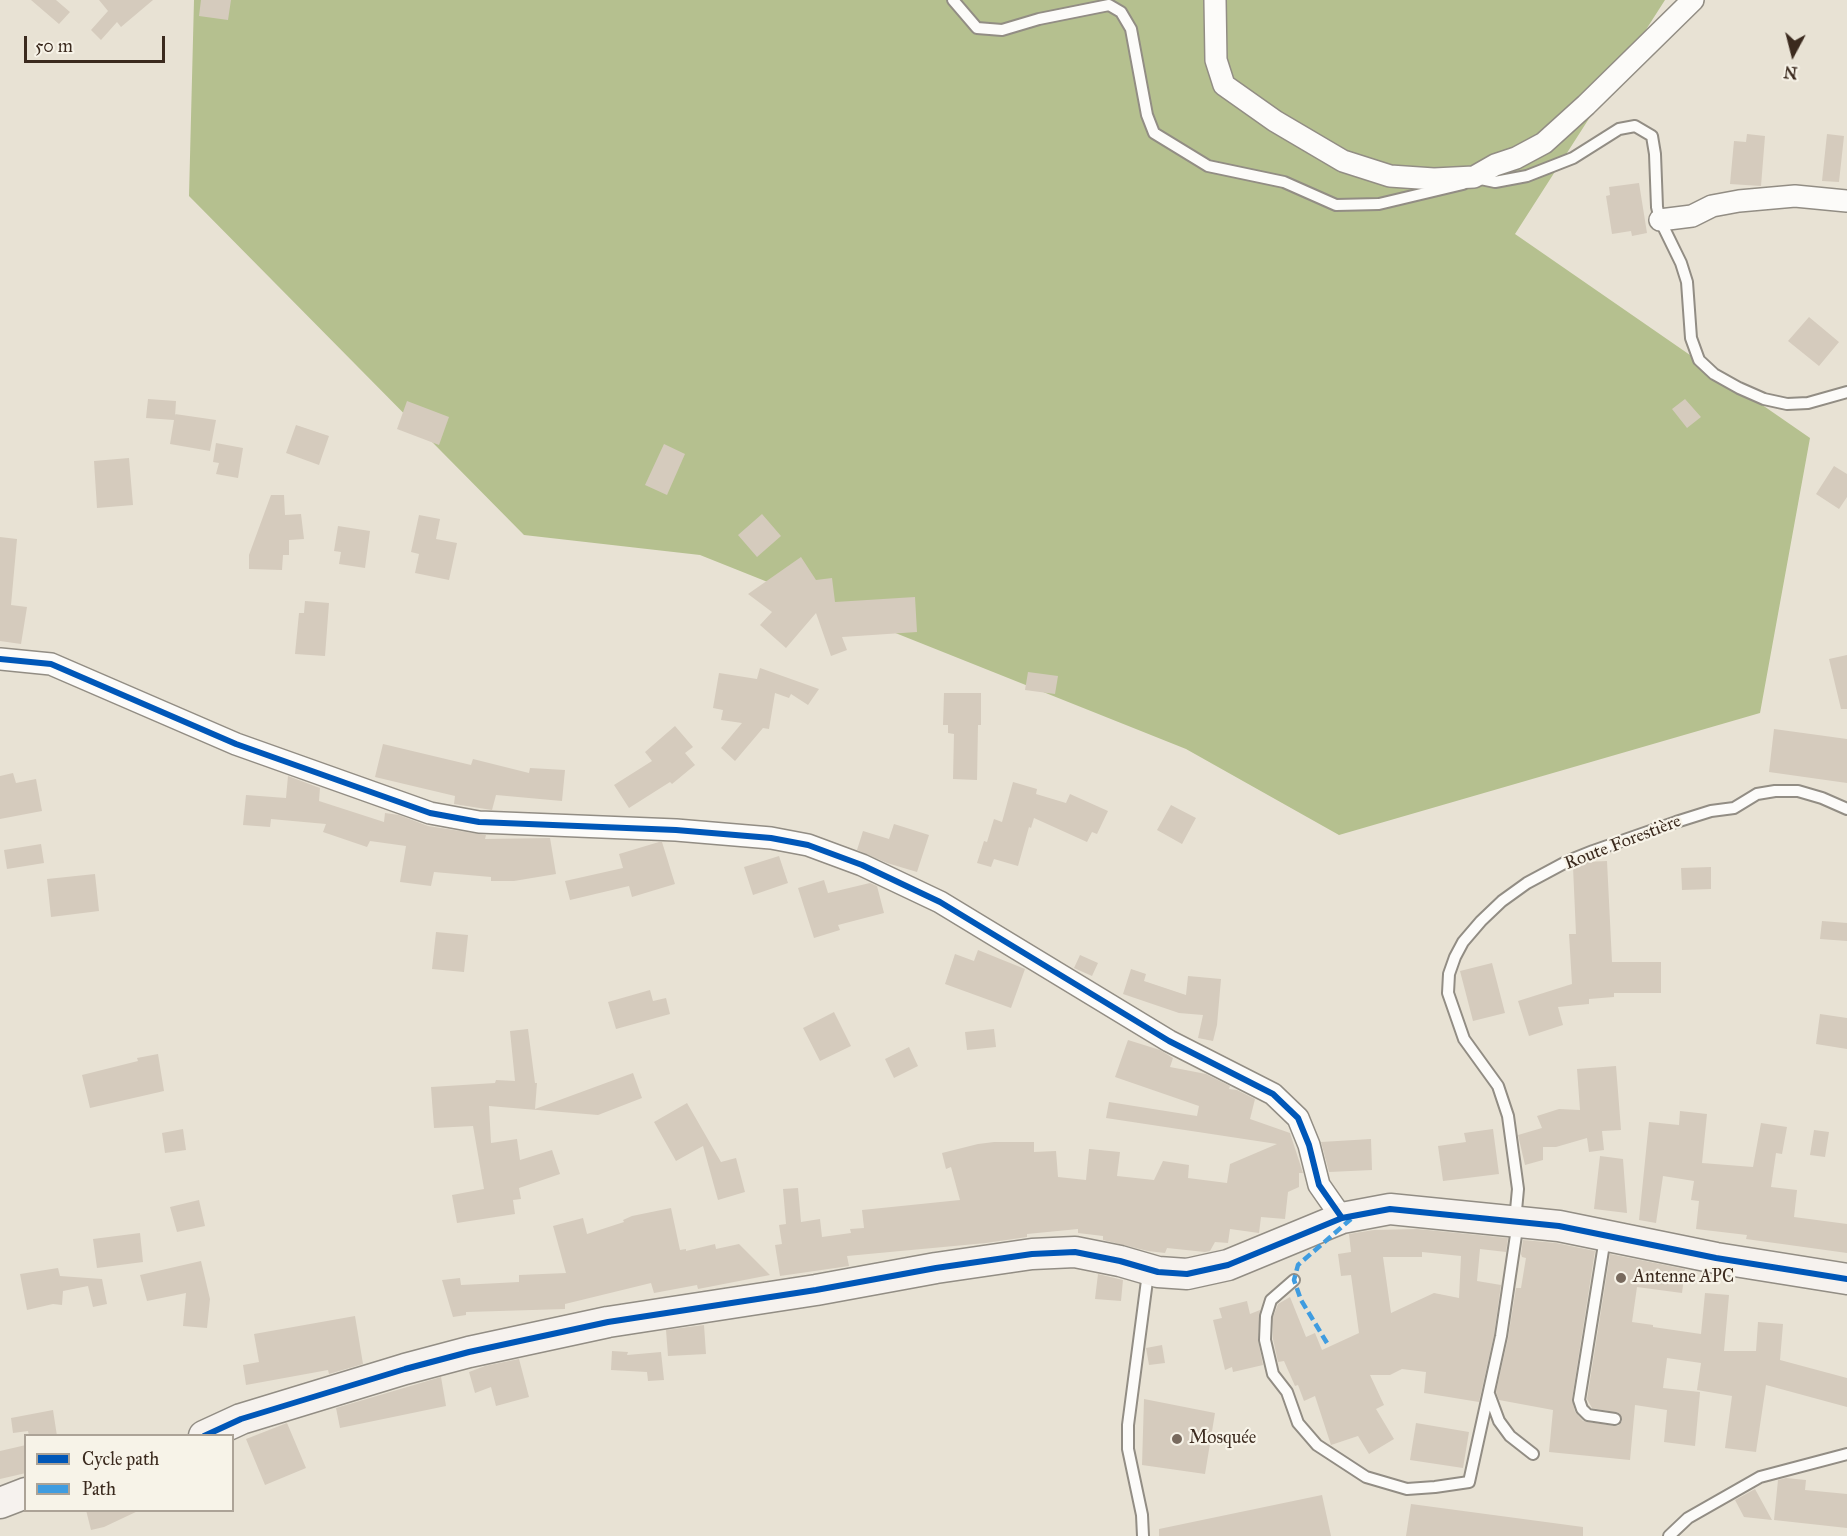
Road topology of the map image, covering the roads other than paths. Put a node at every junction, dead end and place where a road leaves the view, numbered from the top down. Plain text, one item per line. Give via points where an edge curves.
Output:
1 (953, 0) edge
2 (1215, 0) edge
3 (1693, 0) edge
4 (1474, 177) junction
5 (1847, 201) edge
6 (1660, 220) junction
7 (1847, 392) edge
8 (0, 659) edge
9 (1847, 809) edge
10 (1342, 1218) junction
11 (1515, 1221) junction
12 (1606, 1237) junction
13 (1148, 1269) junction
14 (1847, 1279) edge
15 (1294, 1280) dead end
16 (1488, 1393) junction
17 (1615, 1419) dead end
18 (208, 1434) edge
19 (1533, 1454) dead end
20 (1847, 1454) edge
21 (24, 1493) edge
22 (0, 1503) edge
23 (1143, 1536) edge
24 (1669, 1536) edge

1 - 4 lane via 977,28 1002,30 1109,4 1121,12 1131,29 1154,133 1208,166 1284,182 1336,206 1379,204 1459,187
2 - 4 street via 1216,60 1224,85 1275,121 1343,161 1390,176
3 - 4 street via 1544,143
4 - 6 lane via 1495,182 1527,176 1573,158 1619,129 1635,126 1652,136
5 - 6 street via 1795,196 1739,201 1712,206 1692,216
6 - 7 lane via 1687,282 1691,338 1699,360 1714,374 1764,399 1787,404 1808,403
8 - 10 street via 51,664 236,744 430,813 478,822 771,838 808,845 861,865 940,902 1169,1041 1273,1094 1298,1118 1319,1185
9 - 11 lane, Route Forestière via 1798,791 1775,791 1627,839 1568,861 1527,884 1502,901 1463,942 1449,974 1448,993 1464,1039 1498,1086 1508,1116 1518,1189
10 - 11 street via 1390,1209
10 - 13 street via 1228,1265 1187,1275
11 - 12 street
11 - 16 lane, Route Forestière via 1503,1319
12 - 14 street
12 - 17 lane via 1579,1400 1588,1415
13 - 18 street via 1075,1252 1032,1254 608,1322 405,1369 241,1419
13 - 23 lane via 1128,1425 1128,1449
15 - 16 lane, Route Forestière via 1271,1300 1266,1316 1265,1340 1273,1374 1287,1392 1298,1423 1317,1445 1366,1477 1407,1489 1469,1482
16 - 19 lane via 1510,1436
20 - 24 lane via 1760,1477 1688,1518
21 - 22 street

